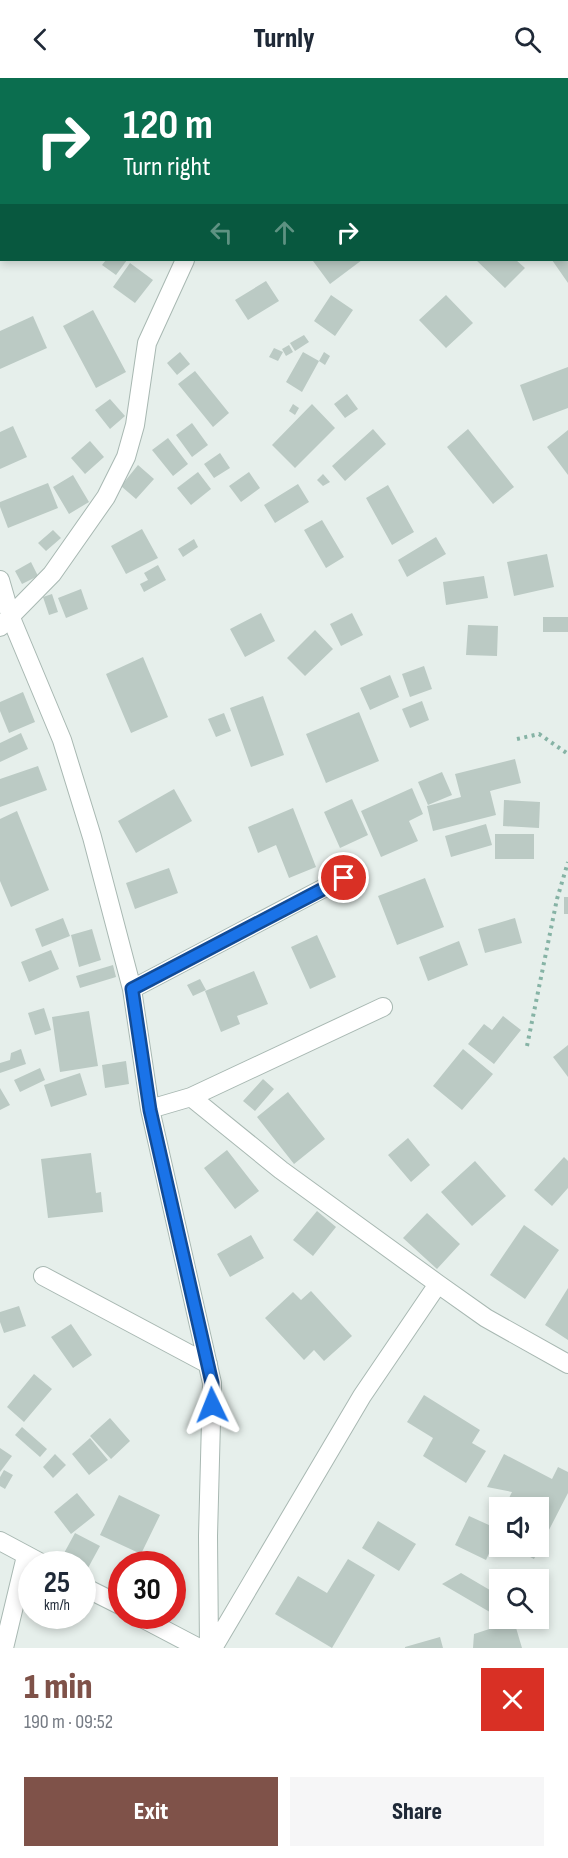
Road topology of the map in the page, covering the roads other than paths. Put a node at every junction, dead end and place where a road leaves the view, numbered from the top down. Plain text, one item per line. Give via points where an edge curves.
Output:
1 (185, 261) edge
2 (0, 580) edge
3 (5, 623) edge
4 (344, 878) dead end
5 (132, 989) junction
6 (383, 1007) dead end
7 (191, 1097) junction
8 (150, 1110) junction
9 (44, 1276) dead end
10 (438, 1284) junction
11 (208, 1364) junction
12 (568, 1364) edge
13 (0, 1542) edge
14 (18, 1552) edge
15 (18, 1589) edge
16 (163, 1629) edge
17 (4, 1648) edge
18 (199, 1648) edge
19 (211, 1648) edge

1 - 3 street via 147,343 135,425 121,467 106,497 52,574
2 - 3 street
3 - 5 street via 62,740
4 - 5 street
5 - 8 street
6 - 7 street
7 - 8 street
7 - 10 street via 281,1170
8 - 11 street
9 - 11 street
10 - 12 street via 486,1318
10 - 19 street via 362,1396
11 - 19 street via 212,1383 208,1536
13 - 14 street
15 - 17 street
16 - 18 street

